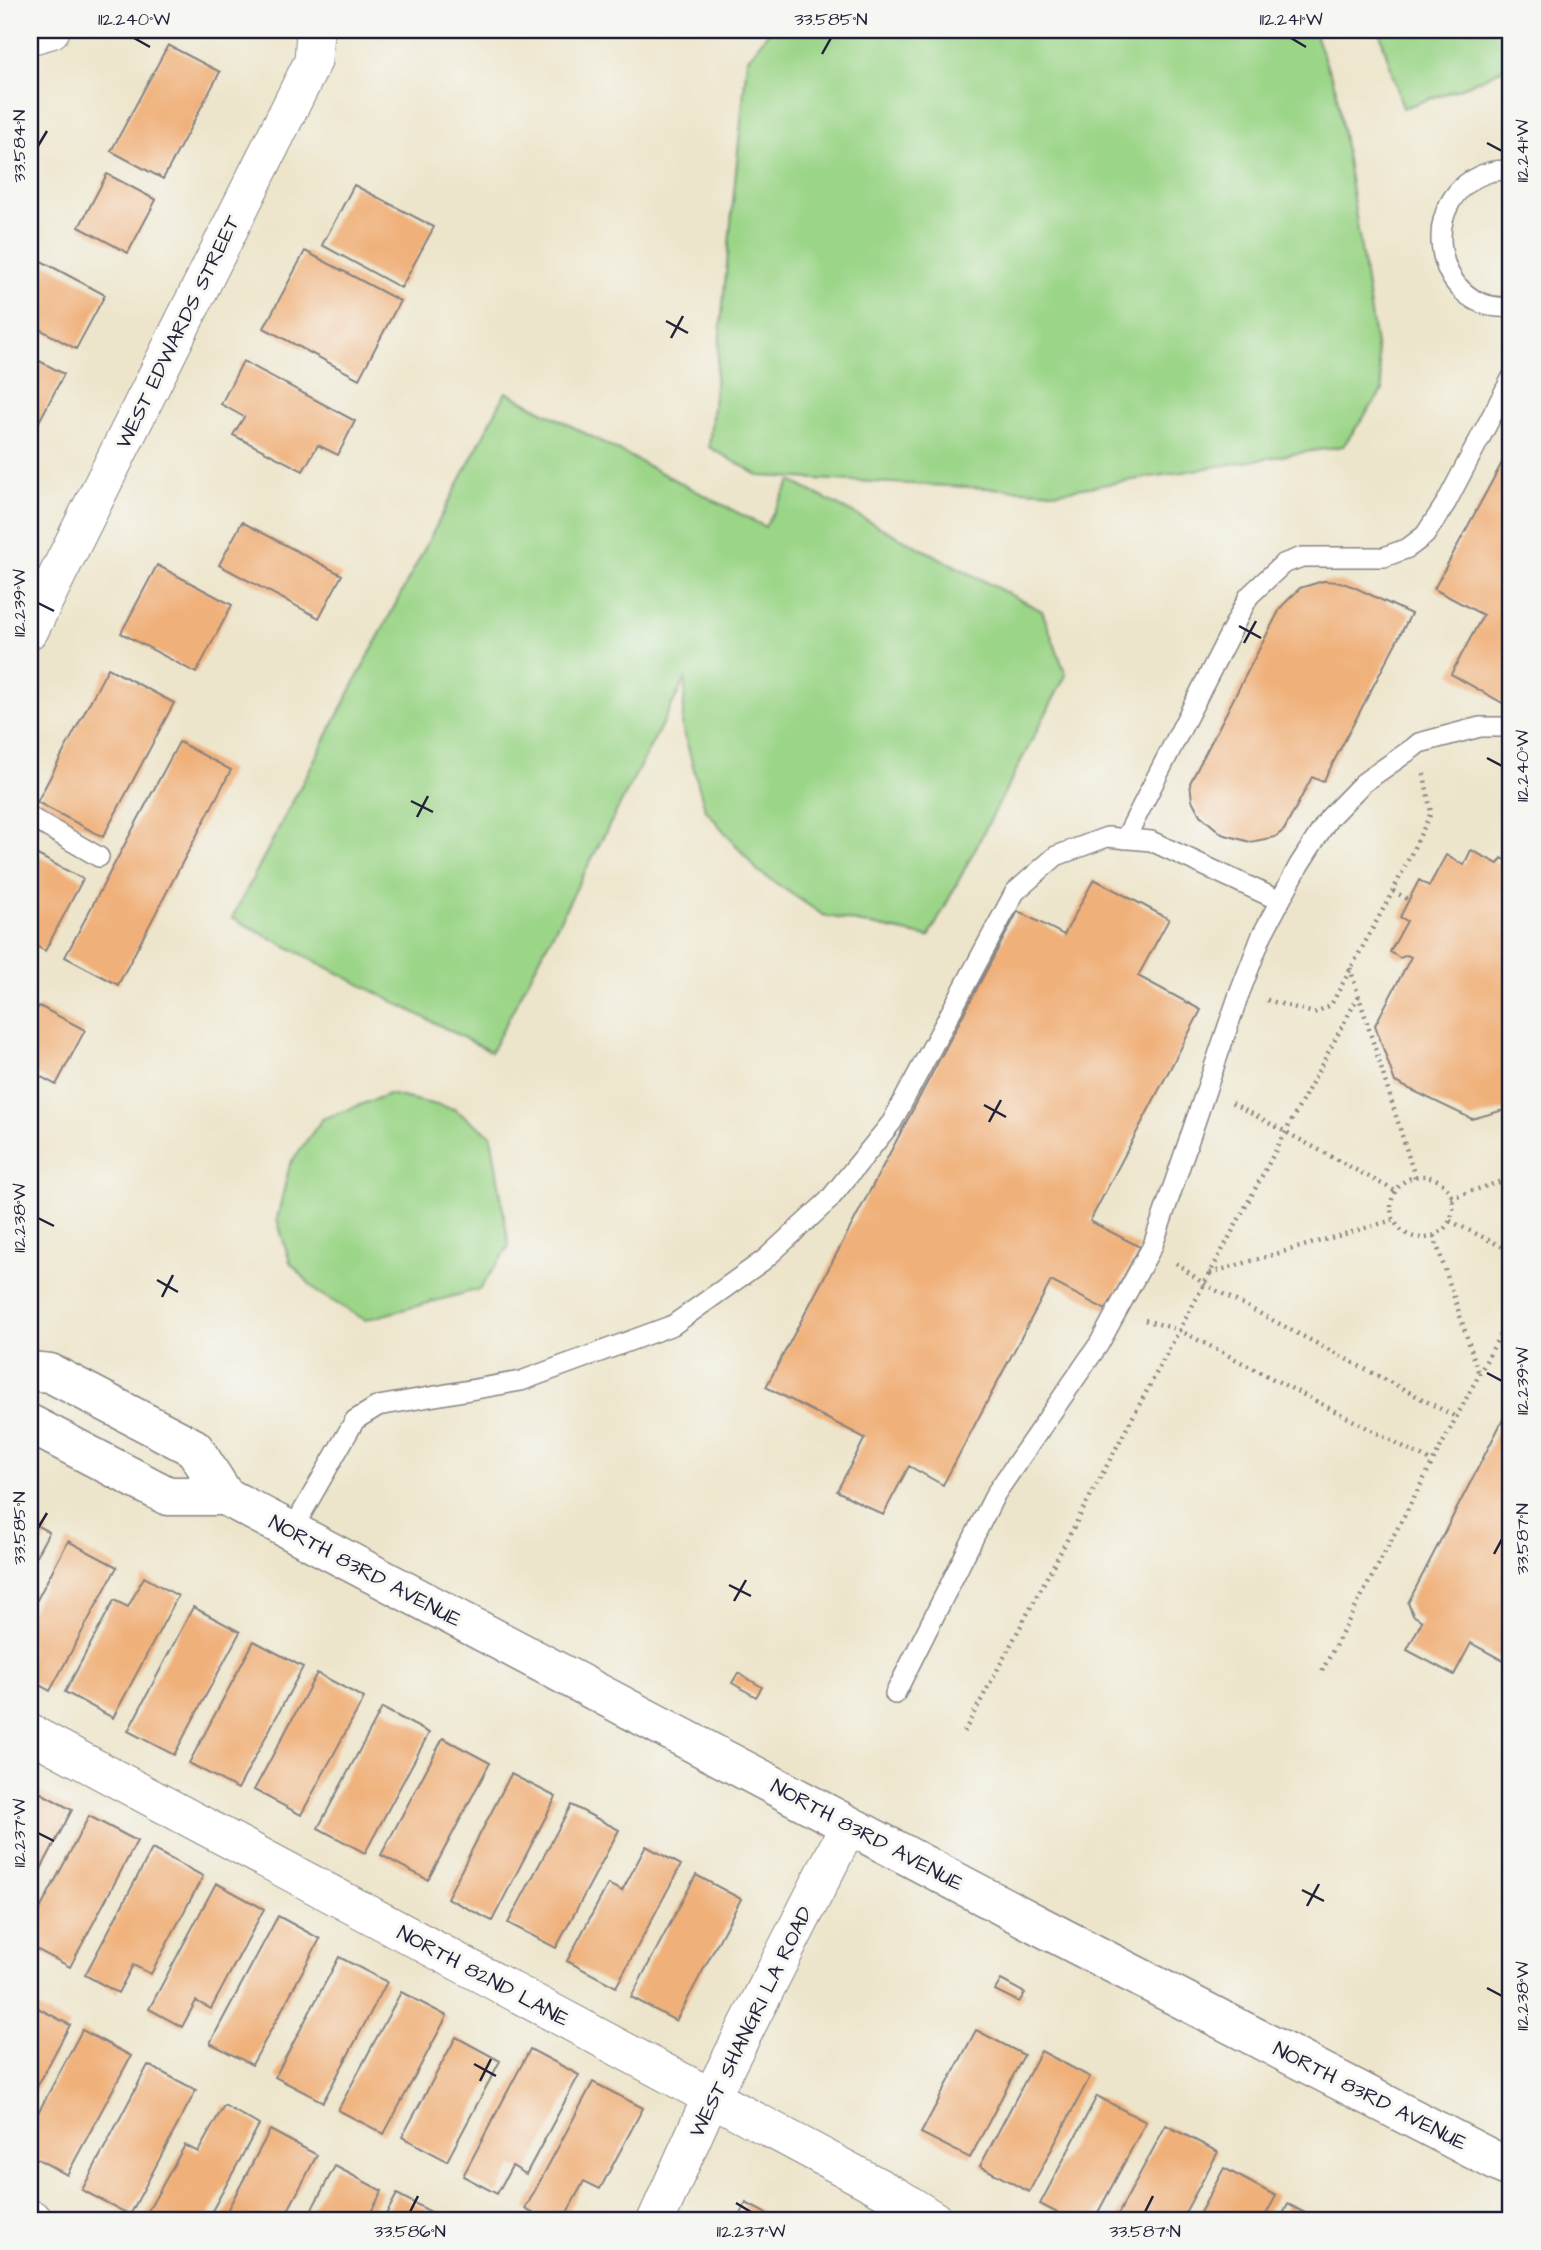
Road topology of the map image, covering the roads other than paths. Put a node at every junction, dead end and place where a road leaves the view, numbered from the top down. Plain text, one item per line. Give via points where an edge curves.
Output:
1 (51, 30) edge
2 (315, 30) edge
3 (30, 36) edge
4 (1511, 170) edge
5 (1511, 307) edge
6 (1511, 379) edge
7 (30, 630) edge
8 (1511, 727) edge
9 (30, 817) edge
10 (1125, 839) junction
11 (99, 857) dead end
12 (1280, 901) junction
13 (30, 1371) edge
14 (30, 1424) edge
15 (225, 1496) junction
16 (291, 1532) junction
17 (895, 1694) dead end
18 (30, 1733) edge
19 (849, 1825) junction
20 (711, 2097) junction
21 (1511, 2169) edge
22 (30, 2218) edge
23 (34, 2220) edge
24 (656, 2220) edge
25 (934, 2220) edge

1 - 3 street
2 - 7 street, WEST EDWARDS STREET via 313,61
4 - 5 lane via 1480,176 1454,195 1439,236 1451,277 1466,293 1485,304
6 - 10 lane via 1425,535 1384,557 1301,557 1283,564 1249,596
8 - 12 lane via 1480,727 1419,743 1363,783 1329,818
9 - 11 lane
10 - 12 lane via 1152,841
10 - 16 lane via 1107,837 1056,856 1015,892 892,1122 828,1201 764,1260 673,1325 521,1381 378,1406 355,1420
12 - 17 lane via 1241,991 1153,1245 1099,1344 996,1493
13 - 15 main road, NORTH 83RD AVENUE via 50,1373 194,1448
14 - 15 main road, NORTH 83RD AVENUE via 168,1496
15 - 16 main road, NORTH 83RD AVENUE
16 - 19 main road, NORTH 83RD AVENUE
18 - 20 street, NORTH 82ND LANE
19 - 20 street, WEST SHANGRI LA ROAD
19 - 21 main road, NORTH 83RD AVENUE
20 - 24 street, WEST SHANGRI LA ROAD
20 - 25 street, NORTH 82ND LANE
22 - 23 street

